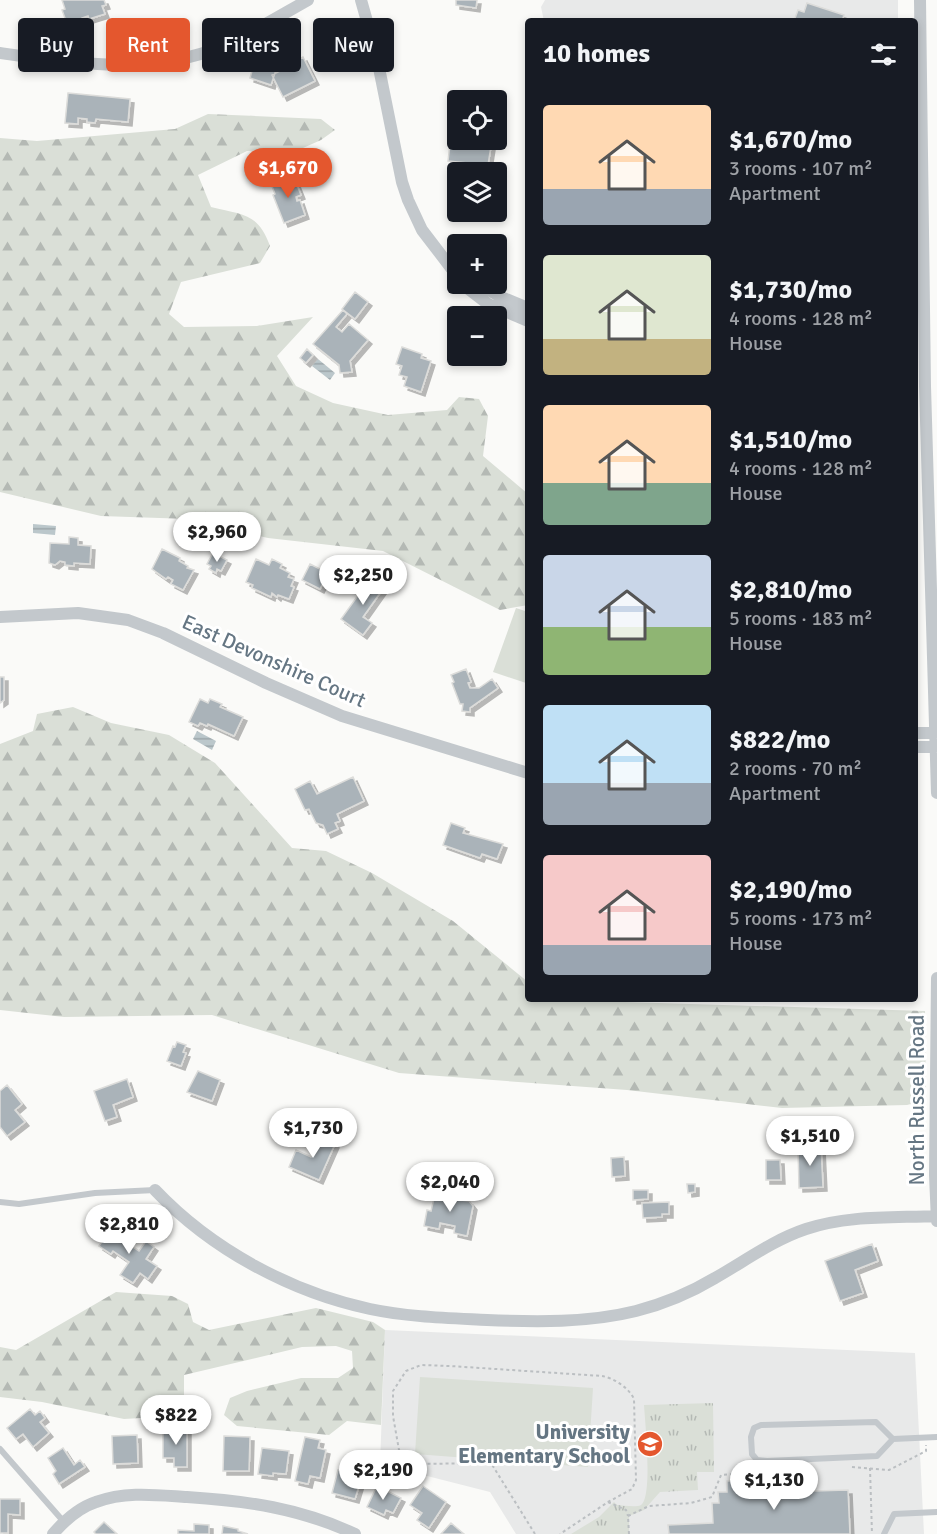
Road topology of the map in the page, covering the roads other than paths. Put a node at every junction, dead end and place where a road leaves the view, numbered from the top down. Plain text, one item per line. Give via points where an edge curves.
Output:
1 (308, 0) edge
2 (361, 0) edge
3 (920, 0) edge
4 (0, 53) edge
5 (447, 261) edge
6 (475, 294) edge
7 (496, 294) edge
8 (525, 307) edge
9 (525, 320) edge
10 (918, 387) edge
11 (934, 599) edge
12 (0, 617) edge
13 (918, 733) edge
14 (934, 733) junction
15 (918, 747) edge
16 (935, 747) junction
17 (525, 772) edge
18 (937, 793) edge
19 (937, 978) edge
20 (155, 1190) joint
21 (0, 1202) edge
22 (937, 1216) edge
23 (937, 1223) edge
24 (937, 1437) edge
25 (893, 1439) junction
26 (0, 1449) edge
27 (937, 1512) edge
28 (64, 1522) junction
29 (53, 1534) edge
30 (355, 1534) edge
31 (884, 1534) edge

1 - 4 street via 247,34 184,58 150,63 72,63
2 - 5 street via 402,182 422,230
3 - 10 street
6 - 9 street
7 - 8 street
10 - 11 street
11 - 14 street
12 - 17 street, East Devonshire Court via 78,613 128,620 342,716
13 - 14 street
14 - 16 street
15 - 16 street
16 - 18 street
19 - 22 street, North Russell Road
20 - 21 lane via 95,1193 19,1204
20 - 22 street via 224,1248 293,1284 333,1299 405,1315 509,1321 576,1320 635,1312 676,1298 772,1244 807,1229 836,1221
22 - 23 street, North Russell Road
24 - 25 lane
25 - 25 lane via 876,1422 761,1425 754,1428 751,1437 752,1454 767,1461 877,1456
26 - 28 lane
27 - 31 lane via 894,1514
28 - 29 street
28 - 30 street via 97,1502 148,1494 275,1506

